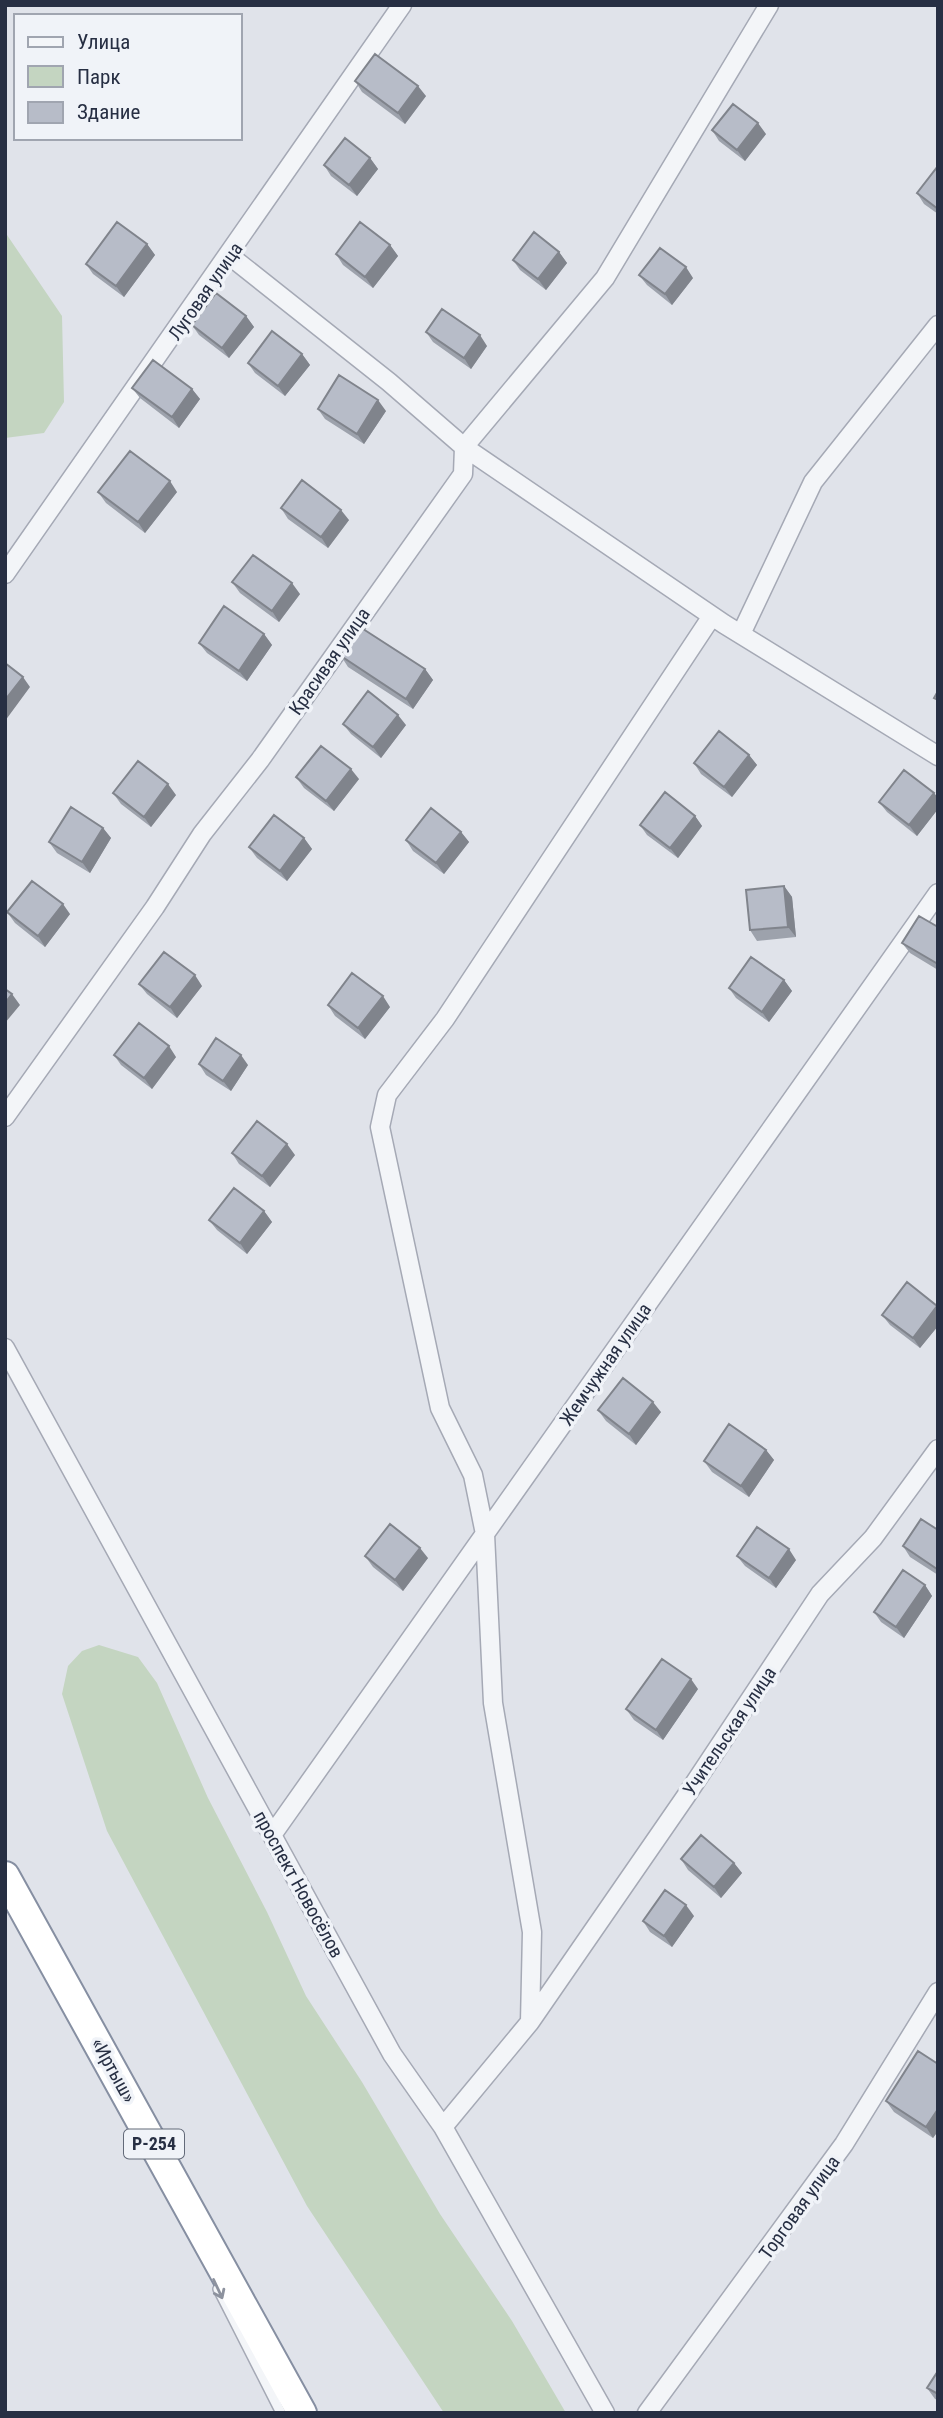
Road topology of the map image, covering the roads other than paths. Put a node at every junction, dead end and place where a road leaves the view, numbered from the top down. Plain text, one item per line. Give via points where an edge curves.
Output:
1 (402, 5) edge
2 (769, 5) edge
3 (230, 256) junction
4 (938, 325) edge
5 (464, 447) junction
6 (5, 574) edge
7 (712, 616) junction
8 (741, 634) junction
9 (938, 756) edge
10 (938, 893) edge
11 (5, 1117) edge
12 (5, 1348) edge
13 (938, 1449) edge
14 (485, 1534) junction
15 (272, 1835) junction
16 (5, 1876) edge
17 (938, 1992) edge
18 (530, 2022) junction
19 (127, 2094) junction
20 (443, 2127) junction
21 (202, 2255) dead end
22 (214, 2280) dead end
23 (281, 2413) edge
24 (303, 2413) edge
25 (605, 2413) edge
26 (648, 2413) edge

1 - 3 street, Луговая улица
2 - 5 street via 605,278
3 - 5 street
3 - 6 street, Луговая улица
4 - 8 street via 813,482
5 - 7 street
5 - 11 street, Красивая улица via 463,474 260,760 202,834
7 - 8 street
7 - 14 street via 445,1019 387,1096 380,1127 440,1408 473,1475
8 - 9 street
10 - 14 street, Жемчужная улица
12 - 15 street, проспект Новосёлов
13 - 18 street, Учительская улица via 873,1538 820,1594
14 - 15 street, Жемчужная улица
14 - 18 street via 493,1703 532,1932
15 - 20 street, проспект Новосёлов via 392,2054
16 - 19 highway, «Иртыш» / Р-254
17 - 26 street, Торговая улица via 844,2144
18 - 20 street, Учительская улица
19 - 21 lane
19 - 24 highway, «Иртыш» / Р-254
20 - 25 street, проспект Новосёлов
22 -> 23 lane

